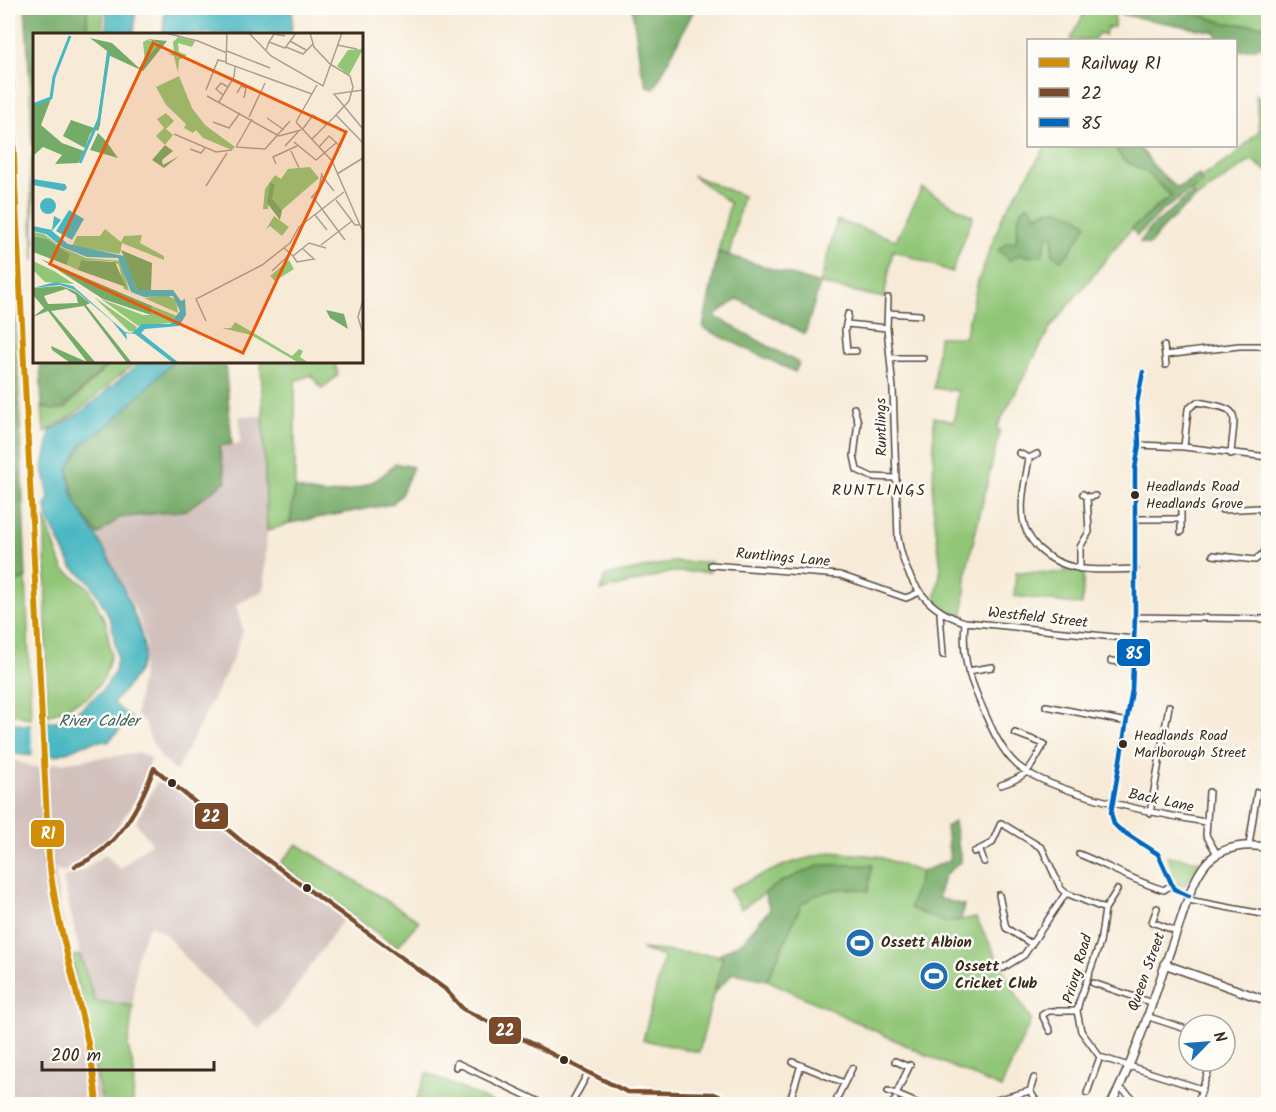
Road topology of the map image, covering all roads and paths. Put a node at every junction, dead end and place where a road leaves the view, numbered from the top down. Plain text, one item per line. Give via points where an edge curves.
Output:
1 (888, 298) dead end
2 (888, 313) junction
3 (848, 314) dead end
4 (920, 315) dead end
5 (847, 324) junction
6 (887, 328) junction
7 (1164, 346) dead end
8 (1269, 346) edge
9 (848, 351) junction
10 (856, 351) dead end
11 (1165, 355) junction
12 (843, 358) dead end
13 (890, 358) junction
14 (923, 358) dead end
15 (1166, 365) dead end
16 (1143, 372) dead end
17 (854, 408) dead end
18 (1139, 445) junction
19 (1184, 447) junction
20 (1019, 453) dead end
21 (1037, 454) dead end
22 (1231, 454) junction
23 (1269, 457) edge
24 (1029, 458) junction
25 (895, 478) junction
26 (1095, 496) dead end
27 (1023, 500) junction
28 (1032, 500) dead end
29 (1181, 507) dead end
30 (1222, 510) dead end
31 (1136, 519) junction
32 (1181, 519) junction
33 (1269, 520) edge
34 (1181, 532) dead end
35 (1269, 543) edge
36 (1213, 555) dead end
37 (711, 566) dead end
38 (1080, 569) junction
39 (1136, 569) junction
40 (920, 592) junction
41 (940, 614) junction
42 (1135, 617) junction
43 (1269, 619) edge
44 (965, 622) junction
45 (1134, 639) junction
46 (943, 655) dead end
47 (1110, 661) dead end
48 (1133, 663) junction
49 (992, 667) dead end
50 (968, 671) junction
51 (1046, 706) dead end
52 (1169, 706) dead end
53 (1127, 722) junction
54 (1015, 733) dead end
55 (1029, 772) junction
56 (1001, 785) dead end
57 (1209, 792) dead end
58 (1257, 792) dead end
59 (1112, 802) junction
60 (1150, 813) junction
61 (1205, 822) junction
62 (1249, 845) junction
63 (1269, 848) edge
64 (1079, 854) dead end
65 (1217, 854) junction
66 (984, 862) dead end
67 (75, 867) dead end
68 (1171, 885) junction
69 (1117, 890) dead end
70 (1066, 893) junction
71 (999, 895) dead end
72 (1188, 898) junction
73 (1157, 908) dead end
74 (1105, 909) junction
75 (1269, 915) edge
76 (1176, 931) junction
77 (1030, 943) junction
78 (1164, 964) junction
79 (1003, 968) dead end
80 (1094, 983) dead end
81 (1269, 988) edge
82 (1267, 1000) edge
83 (1150, 1002) junction
84 (1077, 1011) junction
85 (1146, 1016) junction
86 (1177, 1026) edge
87 (1050, 1031) dead end
88 (1100, 1057) junction
89 (895, 1061) dead end
90 (793, 1062) dead end
91 (801, 1065) junction
92 (1130, 1066) junction
93 (456, 1067) dead end
94 (852, 1068) dead end
95 (588, 1073) junction
96 (1208, 1073) edge
97 (1034, 1078) dead end
98 (844, 1083) junction
99 (1120, 1088) junction
100 (1202, 1089) junction
101 (888, 1091) dead end
102 (1030, 1091) junction
103 (1087, 1093) dead end
104 (1017, 1097) junction
105 (837, 1098) dead end
106 (895, 1099) edge
107 (544, 1104) edge
108 (571, 1104) edge
109 (738, 1104) edge
110 (789, 1104) edge
111 (919, 1104) edge
112 (981, 1104) edge
113 (1012, 1104) edge
114 (1038, 1104) edge
115 (1111, 1104) edge
116 (1140, 1104) edge
117 (1197, 1104) edge

1 - 2 street, Runtlings
2 - 4 street
2 - 6 street, Runtlings
3 - 5 street
5 - 6 street
5 - 9 street
6 - 13 street, Runtlings
7 - 11 street
8 - 11 street
9 - 10 street
9 - 12 street
11 - 15 street
13 - 14 street
13 - 25 street, Runtlings
16 - 18 street via 1137,403
17 - 25 street via 858,427 854,456 857,470 872,477
18 - 19 street
18 - 31 street
19 - 22 street
19 - 22 street via 1188,409 1197,402 1232,411
20 - 24 street
21 - 24 street
22 - 23 street
24 - 27 street
25 - 40 street, Runtlings via 902,557
26 - 38 street via 1085,496 1089,532 1080,547
27 - 28 street
27 - 38 street via 1023,520 1031,540 1056,561
29 - 32 street
30 - 33 street via 1230,506 1259,508
31 - 32 street
31 - 39 street
32 - 34 street
35 - 36 street via 1255,560 1227,560
37 - 40 street, Runtlings Lane via 840,575 906,598
38 - 39 street
39 - 42 street
40 - 41 street, Runtlings
41 - 44 street, Westfield Street
41 - 46 street
42 - 43 street
42 - 45 street
44 - 45 street, Westfield Street
44 - 50 street via 963,655
45 - 48 street
47 - 48 street
48 - 53 street
49 - 50 street
50 - 55 street via 1000,742 1013,760
51 - 53 street
52 - 60 street
53 - 59 street
54 - 55 street via 1044,744
55 - 56 street
55 - 59 street, Back Lane
57 - 61 street
58 - 62 street
59 - 60 street, Back Lane
59 - 68 street via 1114,824 1158,854
60 - 61 street, Back Lane
61 - 65 street via 1206,835
62 - 63 street
62 - 65 street
64 - 68 street via 1144,885 1164,890
65 - 72 street, Queen Street via 1200,872
66 - 70 street via 977,851 992,843 1001,823 1042,848
67 - 95 street via 104,851 134,813 154,768 240,840 445,989 463,1009
68 - 72 street
69 - 74 street, Priory Road
70 - 74 street
70 - 77 street
71 - 77 street via 1006,928
72 - 75 street
72 - 76 street, Queen Street
73 - 76 street via 1152,922
74 - 84 street, Priory Road via 1100,943
76 - 78 street, Queen Street
77 - 79 street via 1024,955
78 - 82 street
78 - 83 street, Queen Street
80 - 83 street
81 - 82 street
83 - 85 street, Queen Street
84 - 87 street via 1049,1011 1042,1016
84 - 88 street, Priory Road via 1081,1031
85 - 86 street
85 - 92 street, Queen Street
88 - 92 street
88 - 103 street
89 - 106 street via 909,1066
90 - 91 street
91 - 98 street
91 - 110 street
92 - 99 street, Queen Street
92 - 100 street
93 - 107 street via 457,1063
94 - 98 street
95 - 108 street
95 - 109 street via 627,1092 714,1094
96 - 100 street
97 - 102 street
98 - 105 street
99 - 115 street, Queen Street
99 - 116 street
100 - 117 street
101 - 106 street
102 - 104 street
102 - 114 street
104 - 112 street
104 - 113 street
106 - 111 street

